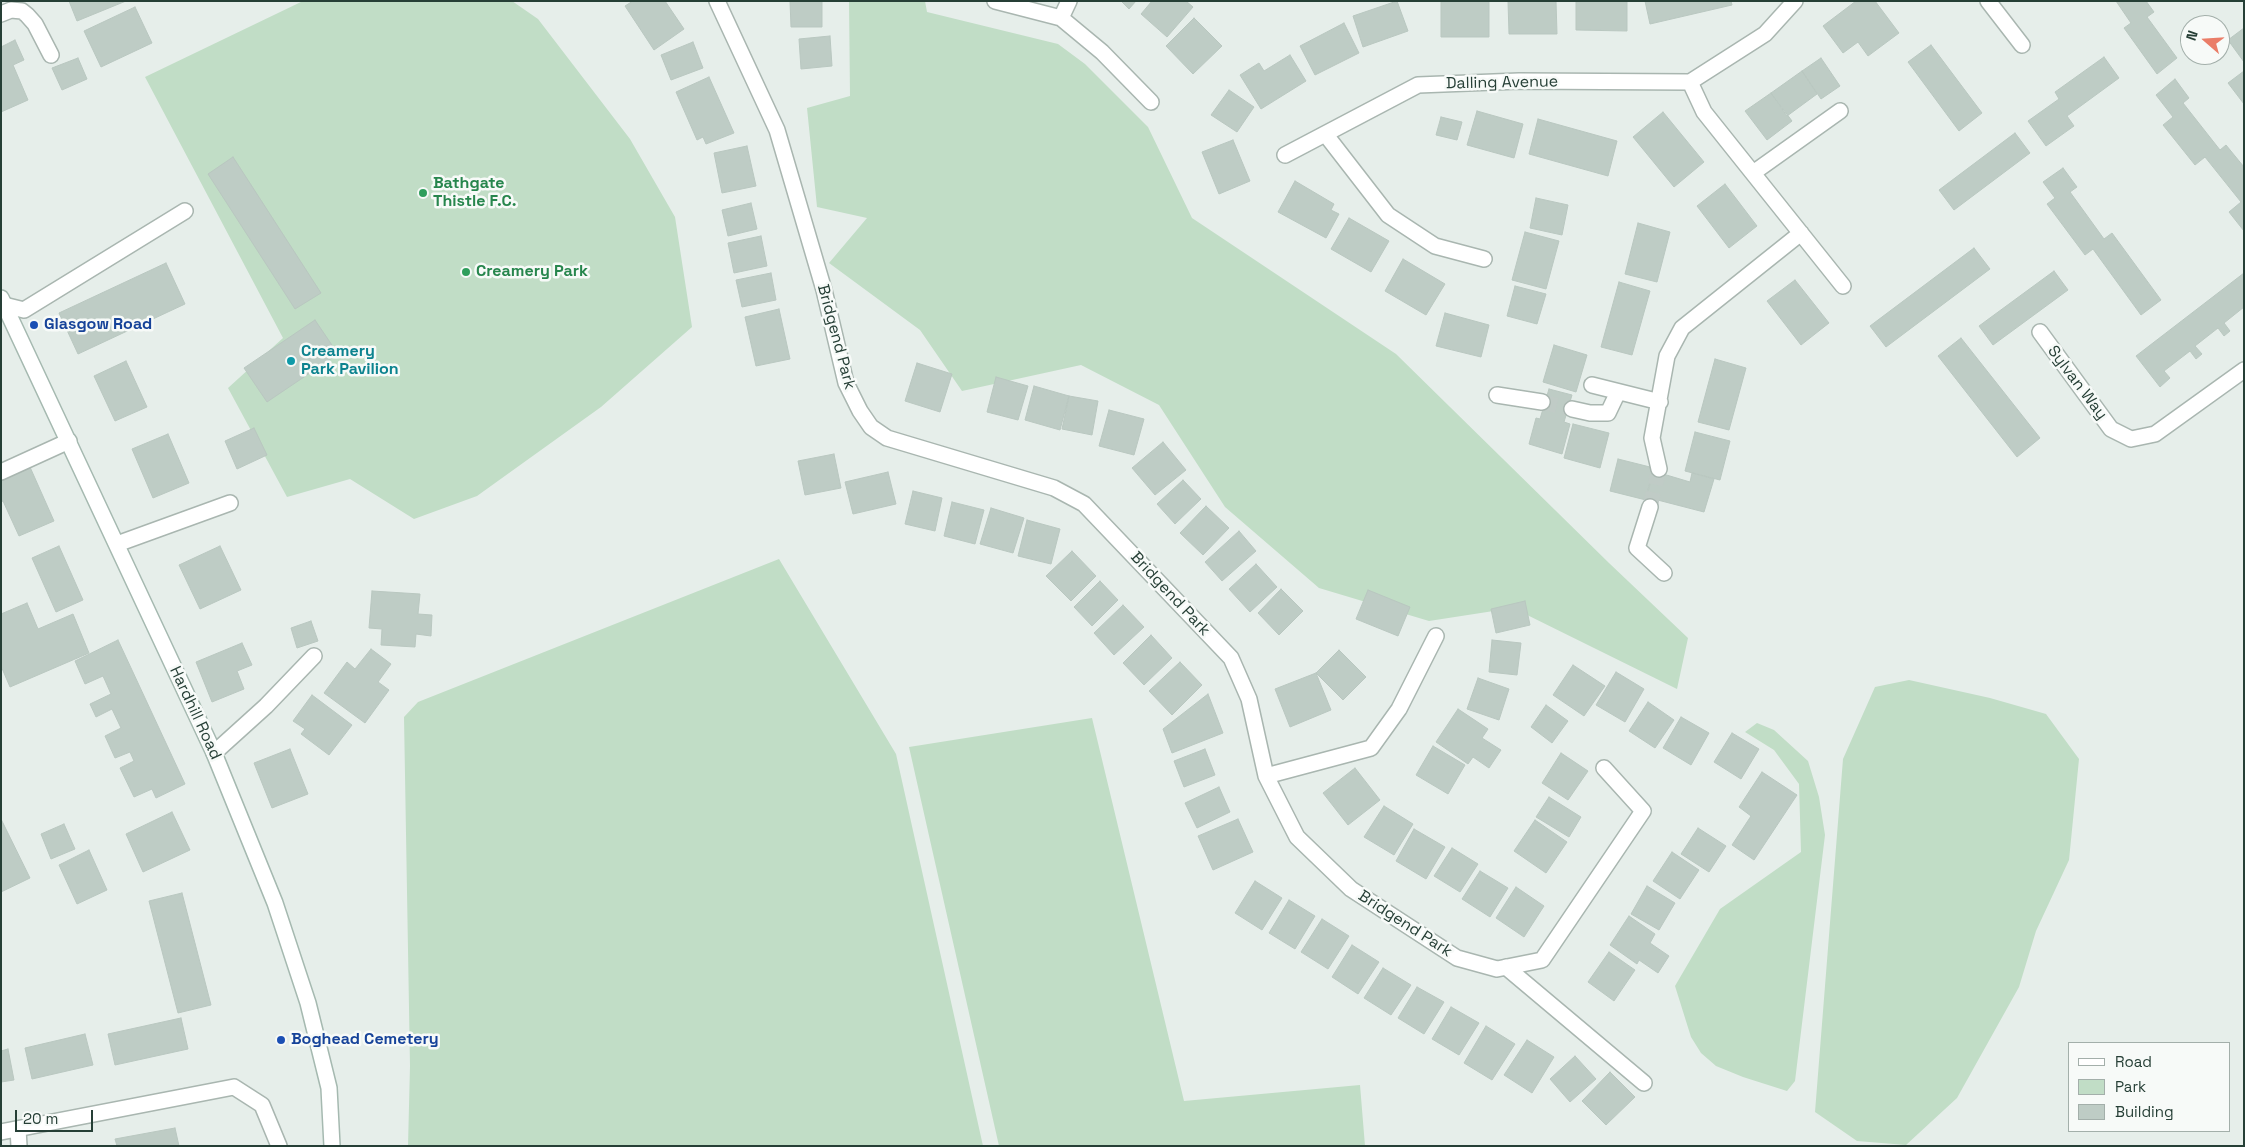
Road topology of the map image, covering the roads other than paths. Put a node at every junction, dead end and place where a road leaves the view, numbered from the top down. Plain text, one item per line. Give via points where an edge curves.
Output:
1 (717, 1) edge
2 (995, 1) edge
3 (1069, 1) edge
4 (1796, 1) edge
5 (1988, 1) edge
6 (1, 14) edge
7 (1062, 18) junction
8 (2022, 45) dead end
9 (51, 55) dead end
10 (1690, 82) junction
11 (1150, 102) dead end
12 (1840, 111) dead end
13 (1326, 135) junction
14 (1285, 155) dead end
15 (1753, 173) junction
16 (184, 211) dead end
17 (1801, 233) junction
18 (1484, 259) dead end
19 (1843, 286) dead end
20 (3, 301) edge
21 (2040, 332) dead end
22 (2244, 370) edge
23 (1592, 385) dead end
24 (1618, 392) junction
25 (1497, 395) dead end
26 (1542, 402) tunnel mouth
27 (1660, 402) junction
28 (1572, 409) tunnel mouth
29 (69, 441) junction
30 (1659, 468) tunnel mouth
31 (1, 472) edge
32 (230, 503) dead end
33 (1650, 507) tunnel mouth
34 (117, 544) junction
35 (1664, 573) dead end
36 (1436, 636) dead end
37 (314, 656) dead end
38 (214, 753) junction
39 (1604, 768) dead end
40 (1266, 776) junction
41 (1506, 967) junction
42 (1644, 1084) dead end
43 (18, 1129) junction
44 (1, 1132) edge
45 (19, 1146) edge
46 (279, 1146) edge
47 (332, 1146) edge

1 - 40 street, Bridgend Park via 777,130 824,290 846,383 871,427 887,438 1054,488 1084,504 1231,658 1250,699
2 - 7 street
3 - 7 street
4 - 10 street via 1765,34
5 - 8 street
6 - 9 street via 11,10 28,15
7 - 11 street via 1102,52
10 - 13 street, Dalling Avenue via 1519,81 1418,85
10 - 15 street via 1704,112
12 - 15 street
13 - 14 street, Dalling Avenue
13 - 18 street via 1388,215 1435,246
15 - 17 street
16 - 20 street via 24,310
17 - 19 street
17 - 27 street via 1682,328 1667,356
20 - 29 street, Hardhill Road
21 - 22 street, Sylvan Way via 2111,429 2131,439 2155,434
23 - 24 street
24 - 27 street
24 - 28 street via 1608,413
25 - 26 street
27 - 30 street via 1652,438
29 - 31 street
29 - 34 street, Hardhill Road
32 - 34 street
33 - 35 street via 1637,548
34 - 38 street, Hardhill Road
36 - 40 street via 1399,709 1371,748
37 - 38 street
38 - 47 street, Hardhill Road via 275,903 308,1002 329,1088
39 - 41 street, Bridgend Park via 1643,812 1542,960
40 - 41 street, Bridgend Park via 1297,837 1351,889 1457,958 1497,969
41 - 42 street
43 - 44 street
43 - 45 street
43 - 46 street via 234,1087 262,1105

